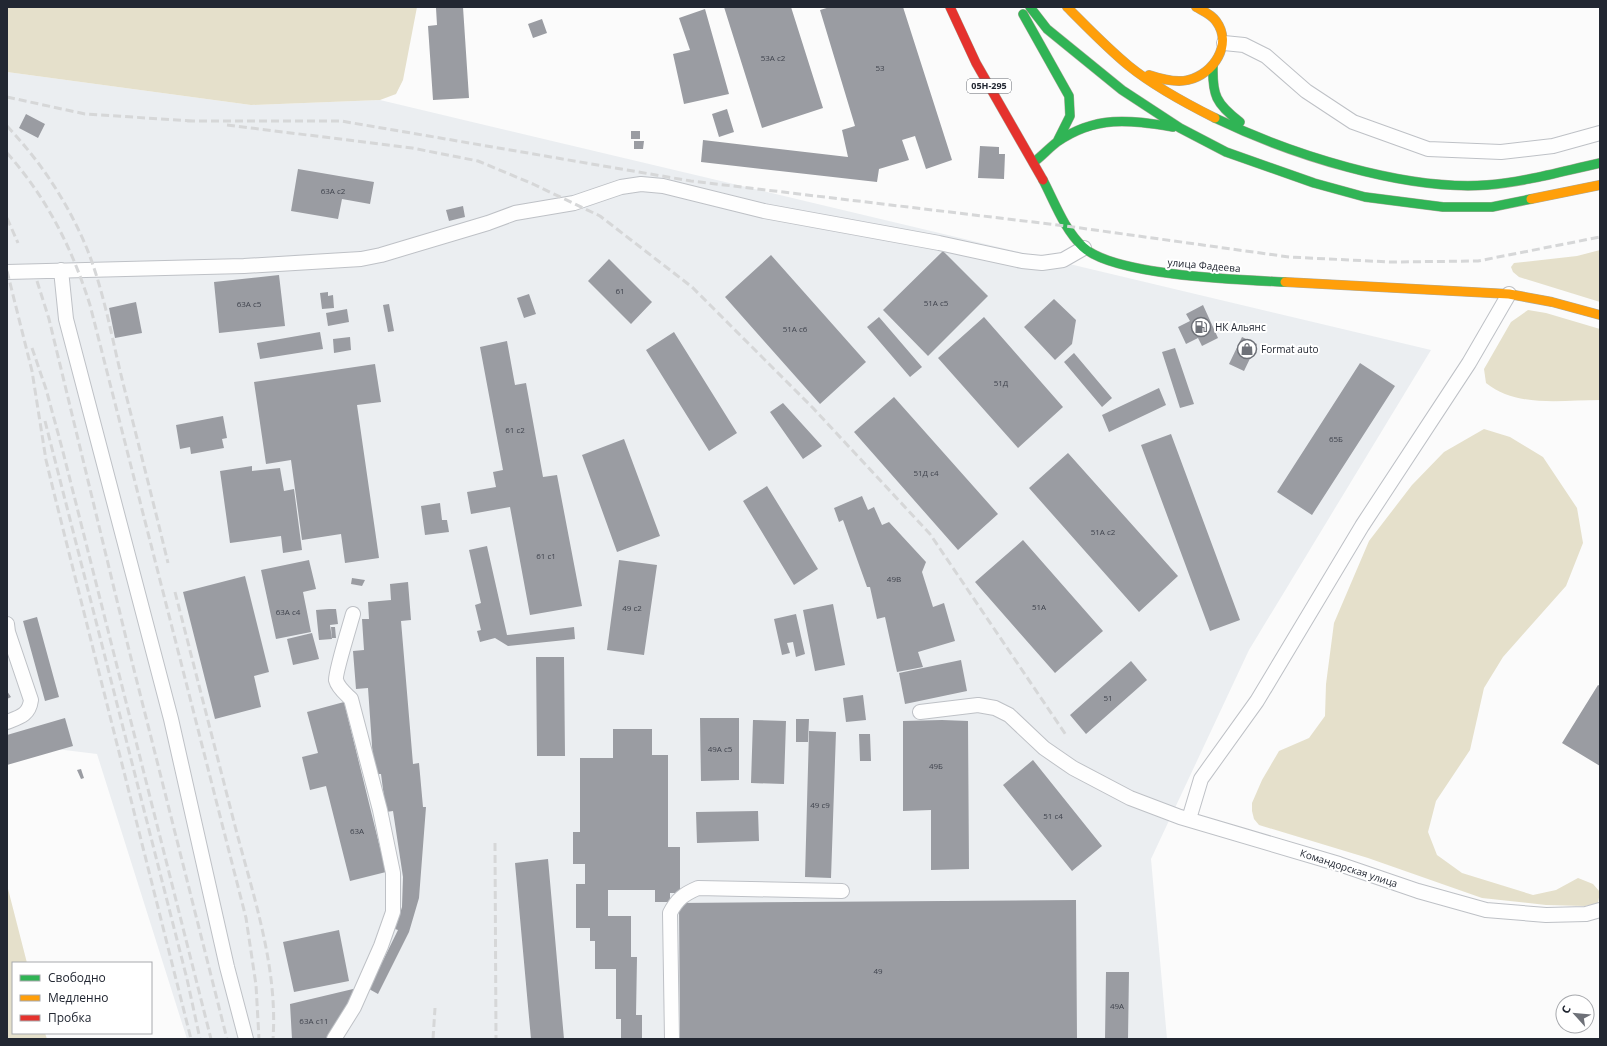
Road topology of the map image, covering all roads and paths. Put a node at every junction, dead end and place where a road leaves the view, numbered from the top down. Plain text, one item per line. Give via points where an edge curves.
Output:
1 (950, 7) edge
2 (1022, 7) edge
3 (1030, 7) edge
4 (1067, 7) edge
5 (1196, 7) edge
6 (1224, 43) junction
7 (1213, 65) junction
8 (1137, 72) junction
9 (1180, 128) junction
10 (1600, 133) edge
11 (1057, 142) junction
12 (1270, 143) junction
13 (1034, 162) junction
14 (1600, 163) edge
15 (1600, 185) edge
16 (1084, 248) junction
17 (61, 270) junction
18 (7, 272) edge
19 (1509, 294) junction
20 (1600, 315) edge
21 (353, 614) dead end
22 (7, 624) edge
23 (920, 712) dead end
24 (7, 722) edge
25 (1189, 820) junction
26 (842, 891) dead end
27 (1600, 910) edge
28 (246, 1039) edge
29 (334, 1039) edge
30 (672, 1039) edge

1 - 13 main road, улица Фадеева / 05Н-295 via 976,63
2 - 11 main road via 1024,18 1070,96 1070,116
3 - 9 main road via 1047,29 1084,60 1122,90
4 - 8 main road via 1101,42
5 - 6 main road via 1216,20
6 - 7 main road via 1222,53
6 - 10 street via 1244,45 1266,56 1306,91 1353,122 1428,149 1501,152 1553,146
7 - 8 main road via 1201,75 1181,81 1161,79
7 - 12 main road via 1212,86 1215,100 1225,111
8 - 12 main road via 1200,111
9 - 11 main road via 1122,119 1099,121
9 - 15 main road via 1226,152 1314,183 1365,197 1443,207 1492,207
11 - 13 main road
12 - 14 main road via 1365,172 1415,182 1444,184 1487,185
13 - 16 main road, улица Фадеева via 1066,226
16 - 17 street via 1063,260 1042,263 1022,261 764,211 663,186 641,184 621,187 574,203 515,213 361,259 244,266
16 - 19 main road, улица Фадеева via 1112,262 1159,272 1250,280
17 - 18 street
17 - 28 street via 66,319 171,719 227,967
19 - 20 main road, улица Фадеева
19 - 25 street via 1469,363 1362,526 1257,701 1201,780
21 - 29 street via 336,680 351,699 380,810 393,873 393,912 354,1007
22 - 24 street via 31,700 26,714
23 - 25 street, Командорская улица via 978,705 995,708 1009,715 1044,748 1073,768 1130,798
25 - 27 street, Командорская улица via 1486,910 1546,915 1586,914
26 - 30 street via 698,888 684,894 674,904 670,913

